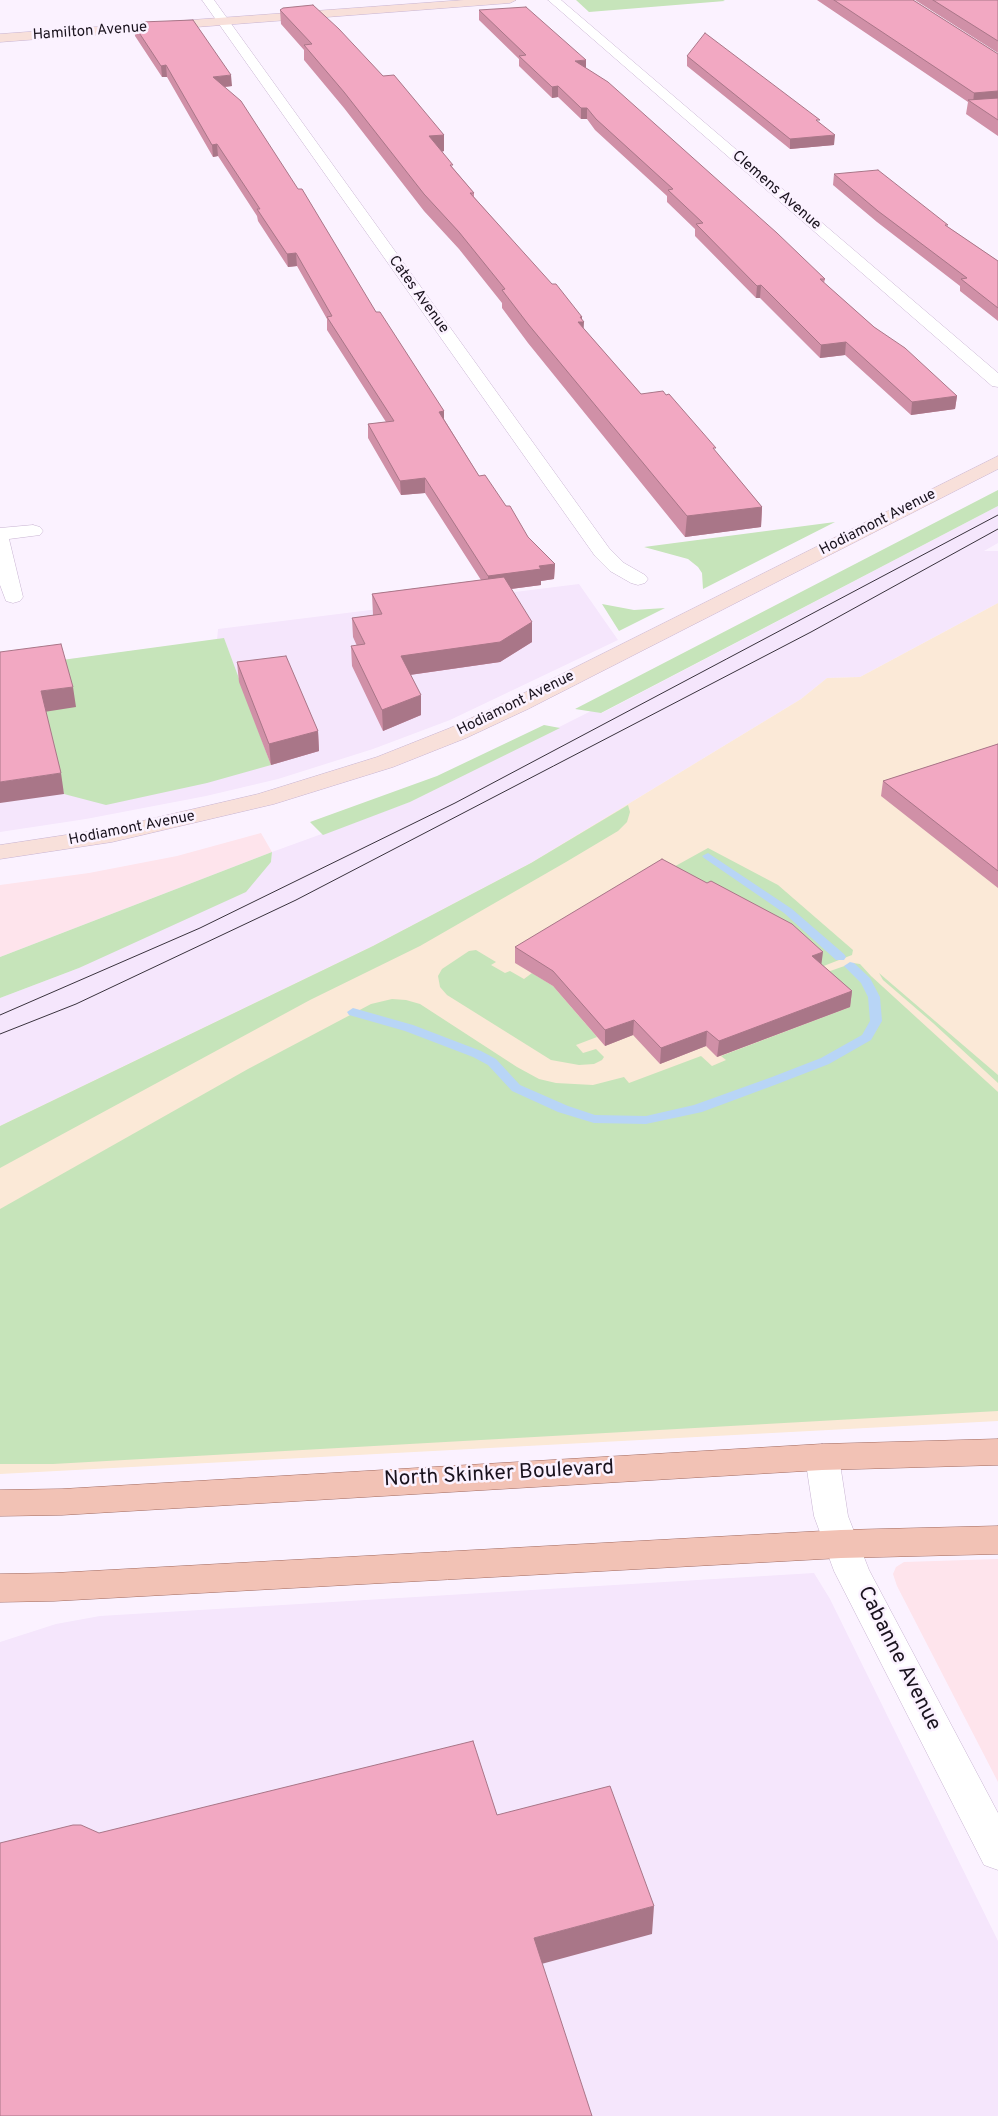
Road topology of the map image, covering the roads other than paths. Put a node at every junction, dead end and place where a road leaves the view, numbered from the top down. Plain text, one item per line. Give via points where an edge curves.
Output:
1 (208, 0) edge
2 (510, 0) edge
3 (554, 0) edge
4 (222, 22) junction
5 (0, 38) edge
6 (998, 382) edge
7 (998, 462) edge
8 (33, 531) dead end
9 (0, 534) edge
10 (0, 541) edge
11 (638, 579) dead end
12 (13, 597) dead end
13 (0, 852) edge
14 (998, 1452) edge
15 (822, 1457) junction
16 (0, 1503) edge
17 (998, 1540) edge
18 (841, 1544) junction
19 (54, 1587) junction
20 (0, 1588) edge
21 (0, 1607) edge
22 (998, 1852) edge

1 - 4 street, Cates Avenue
2 - 4 street, Hamilton Avenue
3 - 6 street, Clemens Avenue
4 - 5 street, Hamilton Avenue
4 - 11 street, Cates Avenue via 602,552 617,567
7 - 13 street, Hodiamont Avenue via 520,704 385,762 266,799 192,817 112,835
8 - 9 street
10 - 12 street
14 - 15 main road, North Skinker Boulevard
15 - 16 main road, North Skinker Boulevard
15 - 18 street, Cabanne Avenue via 831,1516
17 - 18 main road
18 - 19 main road
18 - 22 street, Cabanne Avenue
19 - 20 main road
19 - 21 main road

